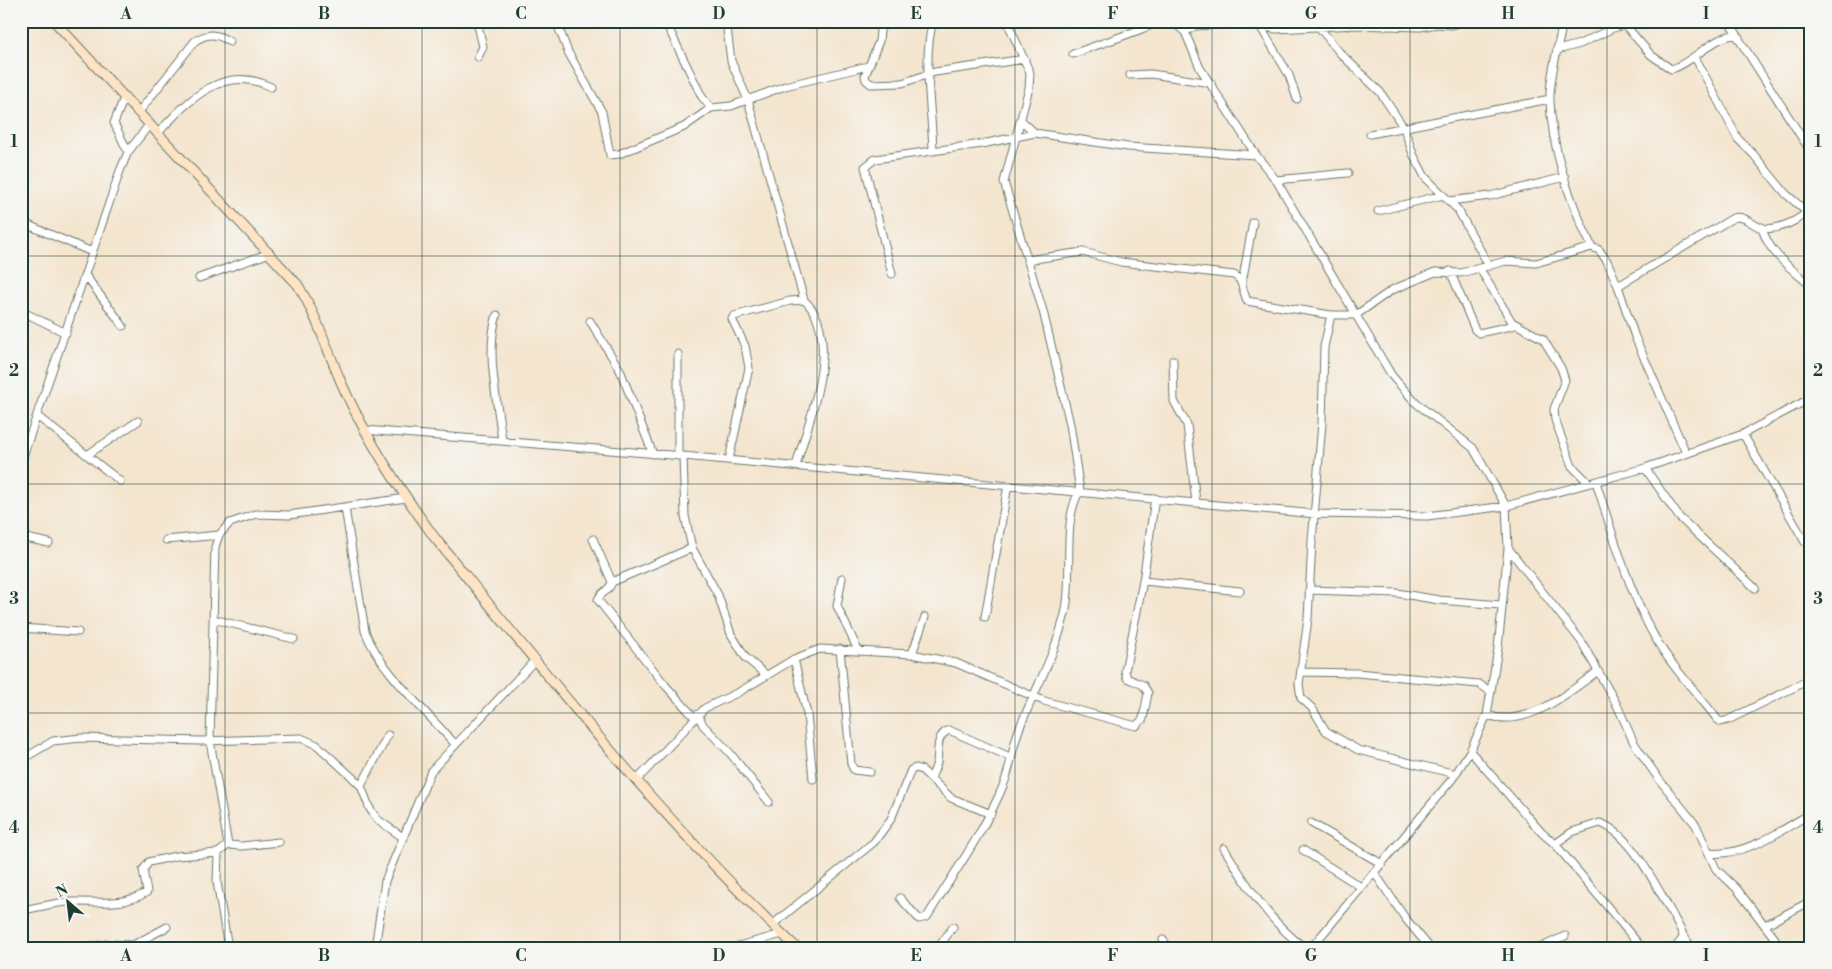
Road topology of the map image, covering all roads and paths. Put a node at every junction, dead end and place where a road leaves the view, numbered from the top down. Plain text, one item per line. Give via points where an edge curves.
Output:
1 (54, 21) edge
2 (478, 21) edge
3 (556, 21) edge
4 (665, 21) edge
5 (726, 21) edge
6 (881, 21) edge
7 (933, 21) edge
8 (1007, 21) edge
9 (1161, 21) edge
10 (1172, 21) edge
11 (1466, 21) edge
12 (1563, 21) edge
13 (1728, 21) edge
14 (1316, 23) edge
15 (1260, 26) junction
16 (1184, 32) junction
17 (1739, 37) junction
18 (1811, 37) edge
19 (1811, 41) edge
20 (230, 42) dead end
21 (1558, 50) junction
22 (1073, 54) dead end
23 (478, 57) dead end
24 (1695, 57) junction
25 (1025, 59) junction
26 (868, 66) junction
27 (928, 74) junction
28 (1130, 75) dead end
29 (1211, 83) junction
30 (271, 87) dead end
31 (124, 98) junction
32 (1296, 99) dead end
33 (1550, 99) junction
34 (748, 100) junction
35 (711, 108) junction
36 (138, 113) junction
37 (1021, 120) junction
38 (149, 125) junction
39 (1404, 128) junction
40 (1035, 133) junction
41 (157, 134) junction
42 (1370, 134) dead end
43 (1016, 137) junction
44 (933, 151) junction
45 (128, 152) junction
46 (1811, 152) edge
47 (1256, 156) junction
48 (1348, 173) dead end
49 (1565, 177) junction
50 (1276, 180) junction
51 (1443, 195) junction
52 (1450, 200) junction
53 (1809, 210) edge
54 (1378, 211) dead end
55 (21, 222) edge
56 (1253, 222) dead end
57 (1762, 227) junction
58 (1592, 247) junction
59 (92, 252) junction
60 (270, 253) junction
61 (1027, 260) junction
62 (1489, 266) junction
63 (1480, 269) junction
64 (1450, 271) junction
65 (892, 274) dead end
66 (85, 276) junction
67 (199, 278) dead end
68 (1242, 284) junction
69 (1618, 286) junction
70 (1811, 286) edge
71 (804, 300) junction
72 (21, 310) edge
73 (497, 314) dead end
74 (1330, 315) junction
75 (1356, 315) junction
76 (590, 321) dead end
77 (1515, 325) junction
78 (123, 326) dead end
79 (66, 333) junction
80 (678, 354) dead end
81 (1173, 360) dead end
82 (1811, 398) edge
83 (37, 416) junction
84 (138, 421) dead end
85 (365, 430) junction
86 (1743, 434) junction
87 (24, 441) edge
88 (502, 441) junction
89 (1686, 453) junction
90 (653, 454) junction
91 (87, 455) junction
92 (681, 456) junction
93 (729, 460) junction
94 (21, 462) edge
95 (796, 466) junction
96 (1644, 468) junction
97 (120, 481) dead end
98 (1593, 483) junction
99 (1008, 485) junction
100 (1080, 491) junction
101 (406, 498) junction
102 (1156, 498) junction
103 (1196, 502) junction
104 (1506, 506) junction
105 (345, 508) junction
106 (1316, 514) junction
107 (219, 535) junction
108 (21, 537) edge
109 (593, 539) dead end
110 (166, 540) dead end
111 (1805, 542) dead end
112 (49, 543) dead end
113 (692, 548) junction
114 (1508, 548) junction
115 (842, 578) dead end
116 (1143, 581) junction
117 (612, 582) junction
118 (1754, 588) dead end
119 (1309, 590) junction
120 (1240, 591) dead end
121 (1501, 605) junction
122 (925, 617) dead end
123 (985, 617) dead end
124 (213, 619) junction
125 (21, 628) edge
126 (78, 632) dead end
127 (294, 639) dead end
128 (840, 649) junction
129 (858, 650) junction
130 (912, 654) junction
131 (536, 659) junction
132 (794, 659) junction
133 (1598, 671) junction
134 (1301, 672) junction
135 (765, 674) junction
136 (1493, 677) junction
137 (1811, 679) edge
138 (1479, 684) junction
139 (1490, 691) junction
140 (1035, 696) junction
141 (1487, 715) junction
142 (695, 718) junction
143 (388, 735) dead end
144 (210, 741) junction
145 (455, 744) junction
146 (1470, 751) junction
147 (1010, 757) junction
148 (21, 760) edge
149 (870, 772) dead end
150 (1456, 774) junction
151 (932, 778) junction
152 (813, 779) dead end
153 (636, 781) junction
154 (361, 786) junction
155 (769, 802) dead end
156 (1811, 813) edge
157 (991, 814) junction
158 (1311, 823) dead end
159 (404, 838) junction
160 (279, 842) dead end
161 (1555, 844) junction
162 (228, 845) junction
163 (1224, 848) dead end
164 (1303, 850) dead end
165 (218, 853) junction
166 (1709, 853) junction
167 (1382, 864) junction
168 (1374, 872) junction
169 (1361, 886) junction
170 (900, 898) dead end
171 (1811, 901) edge
172 (21, 910) edge
173 (772, 925) junction
174 (1765, 925) junction
175 (167, 927) dead end
176 (953, 927) dead end
177 (782, 934) junction
178 (1683, 935) junction
179 (1565, 936) dead end
180 (1163, 940) dead end
181 (83, 948) edge
182 (228, 948) edge
183 (297, 948) edge
184 (340, 948) edge
185 (375, 948) edge
186 (731, 948) edge
187 (797, 948) edge
188 (938, 948) edge
189 (1168, 948) edge
190 (1305, 948) edge
191 (1311, 948) edge
192 (1430, 948) edge
193 (1540, 948) edge
194 (1642, 948) edge
195 (1675, 948) edge
196 (1692, 948) edge
197 (1782, 948) edge

1 - 31 street
2 - 23 street via 483,48
3 - 35 street via 568,52 602,112 610,154 619,154 684,127
4 - 35 street via 702,97
5 - 34 street via 731,61
6 - 26 street via 879,40
7 - 27 street via 929,32
8 - 25 street
9 - 22 street
10 - 16 street
11 - 14 street via 1420,27
12 - 21 street
13 - 17 street
14 - 15 street via 1276,29
14 - 39 street via 1380,92
15 - 16 street via 1241,23 1206,25 1194,26
15 - 32 street via 1288,76
16 - 29 street via 1200,68
17 - 24 street via 1731,35
17 - 46 street
18 - 19 street
20 - 36 street via 213,34 195,41
21 - 24 street via 1625,25 1667,68 1675,68
21 - 33 street
24 - 53 street via 1738,140 1754,154 1786,194
25 - 27 street
25 - 37 street via 1030,73
26 - 27 street via 865,78 871,84 902,83
26 - 34 street via 785,86
27 - 44 street
28 - 29 street via 1151,74
29 - 47 street
30 - 41 street via 247,80 216,85 182,106
31 - 36 street
31 - 45 street via 114,123
33 - 39 street
33 - 49 street via 1556,146
34 - 35 street
34 - 71 street
36 - 38 street
37 - 40 street
37 - 43 street
38 - 41 street
38 - 45 street
39 - 42 street
39 - 51 street via 1425,177
40 - 43 street
40 - 47 street via 1128,147
41 - 60 street
43 - 44 street
43 - 61 street via 1004,182
44 - 65 street via 875,159 865,167
45 - 59 street
47 - 50 street
48 - 50 street
49 - 52 street via 1490,196
49 - 58 street
50 - 75 street
51 - 52 street
51 - 54 street
52 - 62 street
53 - 57 street via 1784,225
55 - 59 street
56 - 68 street
57 - 69 street via 1745,219 1733,218
57 - 70 street via 1770,246
58 - 62 street via 1536,264 1506,261
58 - 69 street via 1599,250 1607,261
59 - 66 street
60 - 67 street
60 - 85 street via 310,304 340,381
61 - 68 street via 1083,252 1121,262 1234,275
61 - 100 street via 1070,424
62 - 63 street
63 - 64 street via 1461,273
63 - 77 street
64 - 75 street via 1417,278 1392,290
64 - 77 street via 1475,330 1483,334
66 - 78 street
66 - 79 street
68 - 74 street via 1247,302
69 - 89 street via 1635,337
71 - 93 street via 732,317 745,346 749,368
71 - 95 street via 816,318 824,346 818,387
72 - 79 street
73 - 88 street via 492,331 492,350
74 - 75 street
74 - 106 street via 1324,347
75 - 104 street via 1397,383 1416,403 1469,444
76 - 90 street via 620,370
77 - 98 street via 1543,339 1561,368 1565,380 1554,409 1555,420 1572,466
79 - 83 street
80 - 92 street
81 - 103 street via 1174,401 1187,425
82 - 86 street
83 - 87 street
83 - 91 street
84 - 91 street
85 - 88 street
85 - 101 street
86 - 89 street
86 - 111 street
87 - 94 street
88 - 90 street
89 - 96 street
90 - 92 street
91 - 97 street
92 - 93 street
92 - 113 street via 683,500
93 - 95 street
95 - 99 street
96 - 98 street
96 - 118 street via 1679,517
98 - 104 street
98 - 137 street via 1651,629 1674,667 1717,719 1721,722 1728,720
99 - 100 street
99 - 123 street
100 - 102 street
100 - 140 street via 1071,513 1066,613
101 - 105 street
101 - 131 street via 435,538
102 - 103 street
102 - 116 street
103 - 106 street
104 - 106 street via 1427,516
104 - 114 street
105 - 107 street via 289,515 256,514 230,523
105 - 145 street via 365,631 370,644
106 - 119 street
107 - 110 street
107 - 124 street via 215,547
108 - 112 street
109 - 117 street
113 - 117 street
113 - 135 street via 718,595 728,628 746,658
114 - 121 street
114 - 133 street via 1577,635
115 - 129 street via 837,606
116 - 120 street
116 - 140 street via 1125,672 1127,678 1143,685 1148,693 1140,724 1130,726
117 - 142 street via 609,589 598,596 599,603
119 - 121 street via 1397,592 1439,600
119 - 134 street
121 - 136 street
122 - 130 street
124 - 127 street
124 - 144 street
125 - 126 street
128 - 129 street
128 - 132 street via 820,649
128 - 149 street via 851,764 854,770
129 - 130 street
130 - 140 street via 956,663
131 - 145 street
131 - 153 street
132 - 135 street
132 - 152 street via 808,714
133 - 141 street via 1552,703 1534,711 1507,719
133 - 166 street via 1634,743 1696,825
134 - 138 street via 1357,673
134 - 150 street via 1301,698 1312,708 1326,731 1346,744 1377,756
135 - 142 street via 739,692 712,703
136 - 138 street
136 - 139 street
138 - 139 street
139 - 141 street
140 - 147 street
141 - 146 street
142 - 153 street
142 - 155 street via 730,753
143 - 154 street
144 - 148 street via 66,739 53,741
144 - 154 street via 308,739
144 - 162 street
145 - 159 street via 431,771
146 - 150 street
146 - 161 street
147 - 151 street via 949,730 939,741
147 - 157 street via 1008,774
150 - 167 street
151 - 157 street via 951,798
151 - 173 street via 922,770 912,770 891,819 874,842
153 - 173 street via 718,872
154 - 159 street via 378,820
156 - 166 street via 1740,849 1722,854
157 - 170 street via 927,917 919,919
158 - 167 street
159 - 185 street via 385,881
160 - 162 street
161 - 178 street via 1572,832 1600,823 1622,837 1636,854
161 - 194 street
162 - 165 street
163 - 190 street via 1267,911
164 - 169 street
165 - 172 street via 168,856 149,862 143,870 148,892 136,898 111,904 72,902
165 - 182 street via 217,877
166 - 174 street via 1716,869 1737,889
167 - 168 street
168 - 169 street
168 - 192 street
169 - 191 street
171 - 174 street
173 - 177 street
174 - 197 street
175 - 181 street via 133,945 106,944
176 - 188 street
177 - 186 street
177 - 187 street
178 - 195 street
178 - 196 street
179 - 193 street
180 - 189 street
183 - 184 street

